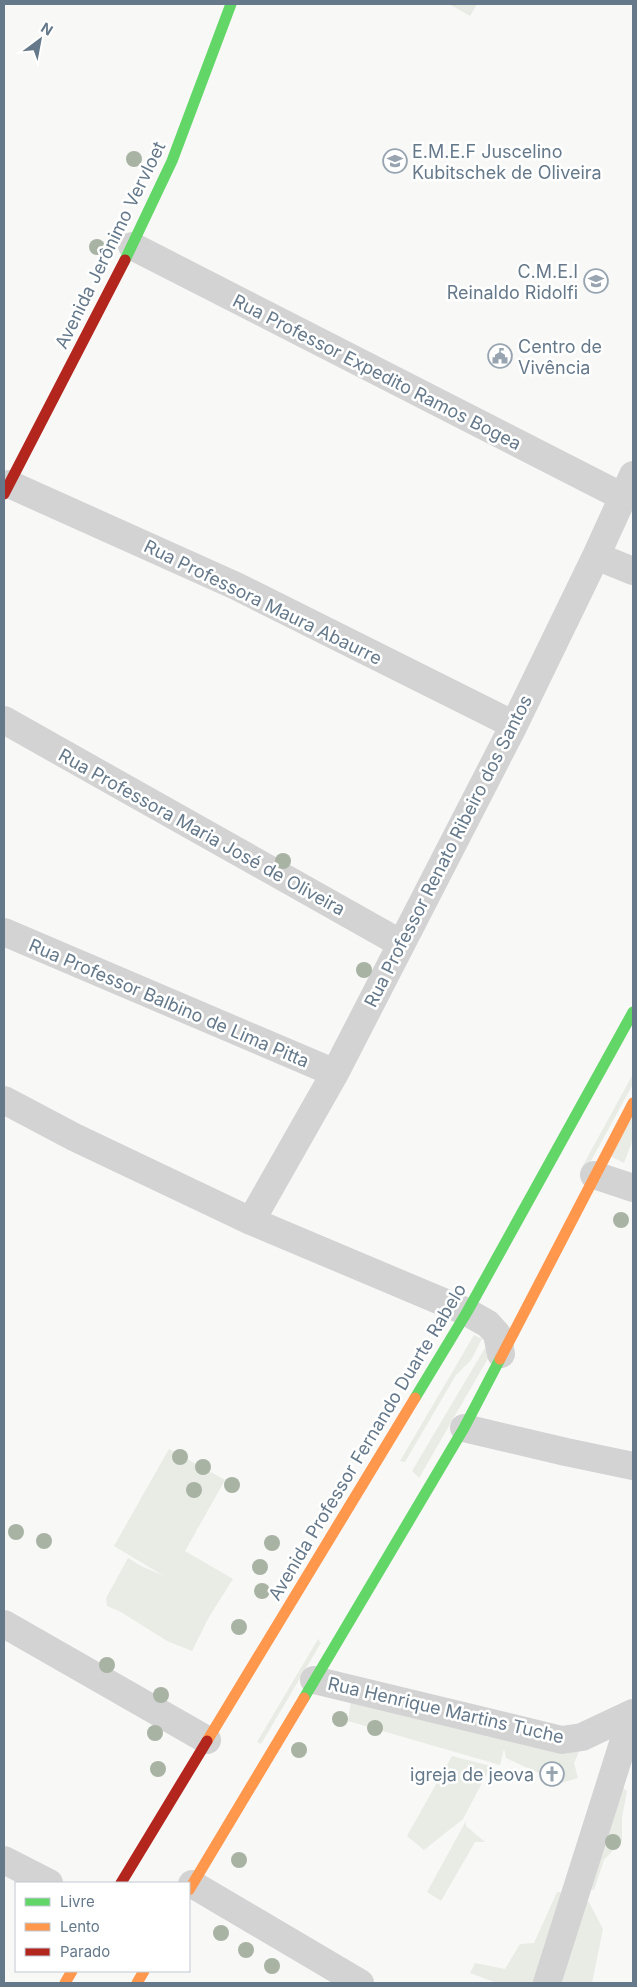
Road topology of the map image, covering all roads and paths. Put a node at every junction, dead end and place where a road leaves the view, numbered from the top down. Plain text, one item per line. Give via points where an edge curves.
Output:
1 (230, 4) edge
2 (132, 246) junction
3 (628, 486) edge
4 (6, 489) edge
5 (596, 556) junction
6 (633, 571) edge
7 (4, 720) edge
8 (514, 725) junction
9 (4, 932) edge
10 (400, 943) junction
11 (633, 1012) edge
12 (335, 1073) junction
13 (4, 1100) edge
14 (633, 1103) edge
15 (594, 1175) junction
16 (633, 1188) edge
17 (251, 1221) junction
18 (467, 1312) junction
19 (501, 1354) junction
20 (464, 1428) junction
21 (633, 1466) edge
22 (4, 1624) edge
23 (314, 1680) junction
24 (632, 1714) edge
25 (207, 1740) junction
26 (4, 1860) edge
27 (47, 1882) edge
28 (122, 1882) edge
29 (190, 1887) edge
30 (71, 1972) edge
31 (143, 1972) edge
32 (65, 1983) edge
33 (137, 1983) edge
34 (360, 1983) edge
35 (547, 1983) edge

1 - 2 street, Avenida Jerônimo Vervloet via 172,161
2 - 3 street, Rua Professor Expedito Ramos Bogea
2 - 4 street, Avenida Jerônimo Vervloet
3 - 5 street, Rua Professor Renato Ribeiro dos Santos
4 - 8 street, Rua Professora Maura Abaurre via 236,586
5 - 6 street
5 - 8 street, Rua Professor Renato Ribeiro dos Santos
7 - 10 street, Rua Professora Maria José de Oliveira
8 - 10 street, Rua Professor Renato Ribeiro dos Santos
9 - 12 street, Rua Professor Balbino de Lima Pitta
10 - 12 street, Rua Professor Renato Ribeiro dos Santos
11 - 18 street, Avenida Professor Fernando Duarte Rabelo
12 - 17 street, Rua Professor Renato Ribeiro dos Santos
13 - 17 street via 74,1138
14 - 15 street
15 - 16 street
15 - 19 street
17 - 18 street
18 - 19 street via 488,1324 497,1334
18 - 25 street, Avenida Professor Fernando Duarte Rabelo
19 - 20 street
20 - 21 street
20 - 23 street
22 - 25 street
23 - 24 street, Rua Henrique Martins Tuche via 562,1740 582,1737
23 - 29 street
24 - 35 street
25 - 28 street, Avenida Professor Fernando Duarte Rabelo
26 - 27 street
29 - 34 street
30 - 32 street
31 - 33 street

